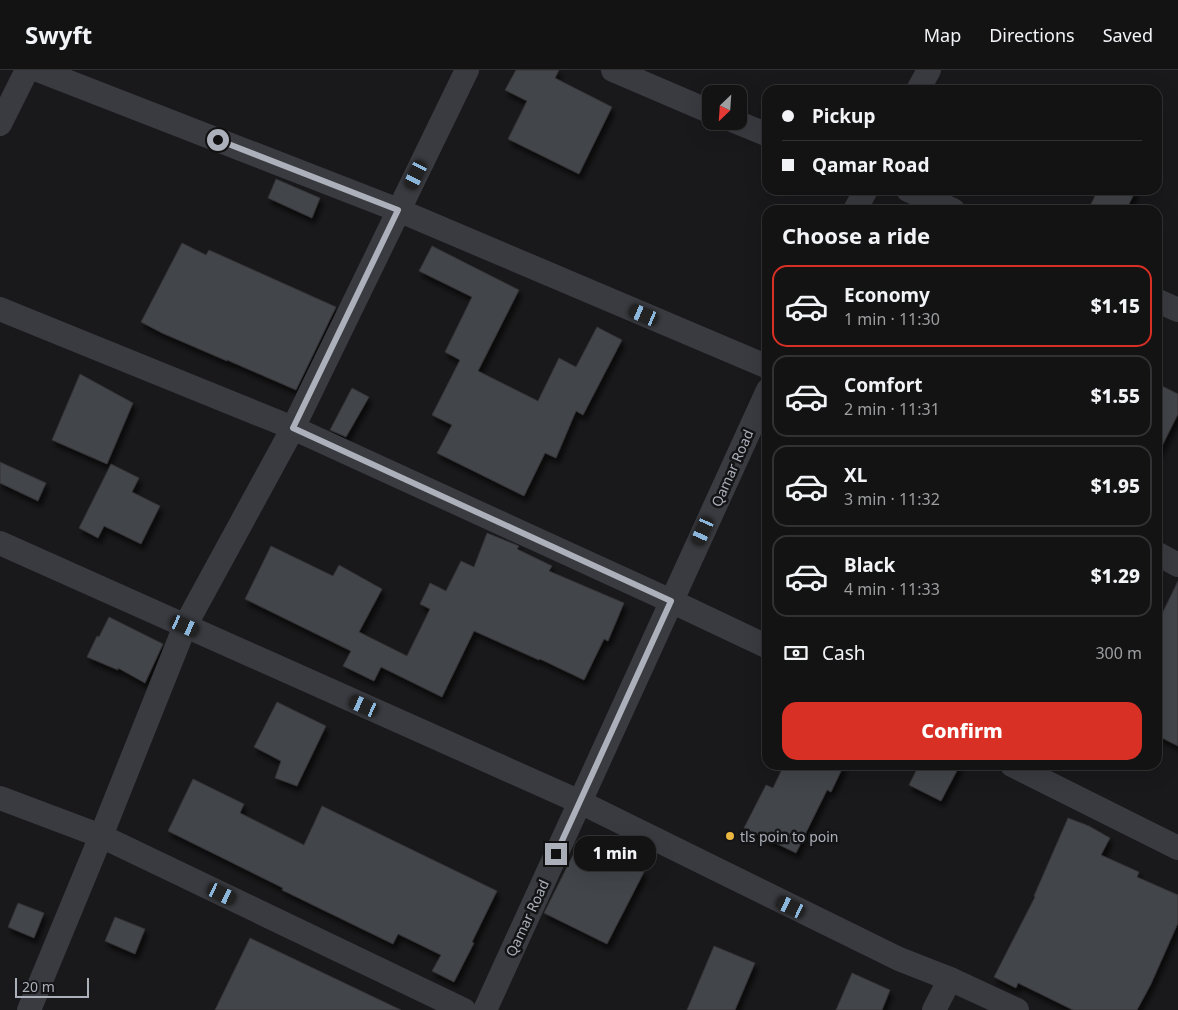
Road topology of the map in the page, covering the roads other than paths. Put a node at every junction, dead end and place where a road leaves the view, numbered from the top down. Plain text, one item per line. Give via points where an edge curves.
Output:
1 (28, 70) edge
2 (38, 70) edge
3 (467, 70) edge
4 (613, 70) edge
5 (929, 70) edge
6 (921, 85) edge
7 (702, 108) edge
8 (0, 124) edge
9 (748, 127) edge
10 (762, 133) edge
11 (919, 195) edge
12 (942, 205) edge
13 (398, 210) junction
14 (1162, 303) edge
15 (0, 309) edge
16 (1178, 310) edge
17 (762, 364) edge
18 (762, 403) edge
19 (293, 428) junction
20 (0, 543) edge
21 (1162, 556) edge
22 (1178, 565) edge
23 (671, 601) junction
24 (185, 626) junction
25 (762, 645) edge
26 (1022, 770) edge
27 (0, 798) edge
28 (580, 802) junction
29 (101, 836) junction
30 (1178, 848) edge
31 (950, 979) junction
32 (29, 1010) edge
33 (464, 1010) edge
34 (485, 1010) edge
35 (934, 1010) edge
36 (1017, 1010) edge

1 - 8 street
2 - 13 street
3 - 13 street
4 - 7 street
5 - 6 street
9 - 10 street
11 - 12 street
13 - 17 street
13 - 19 street
14 - 16 street
15 - 19 street
18 - 23 street, Qamar Road
19 - 23 street
19 - 24 street
20 - 24 street
21 - 22 street
23 - 25 street
23 - 28 street, Qamar Road
24 - 28 street
24 - 29 street
26 - 30 street
27 - 29 street
28 - 31 street via 890,954
28 - 34 street, Qamar Road
29 - 32 street
29 - 33 street
31 - 35 street
31 - 36 street

